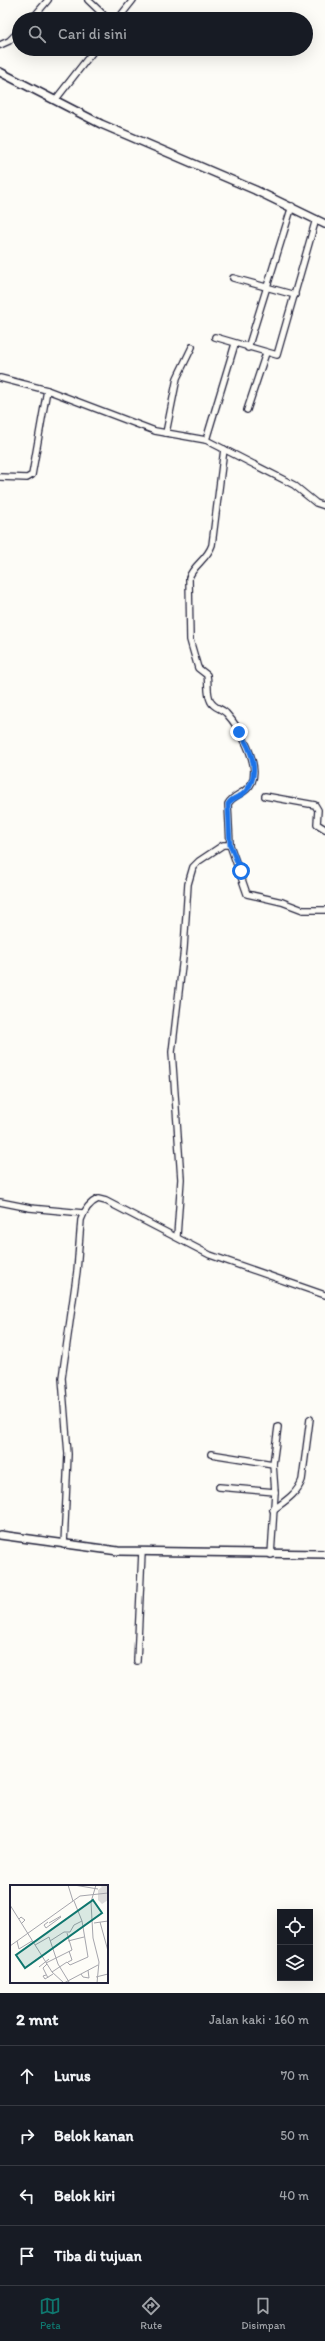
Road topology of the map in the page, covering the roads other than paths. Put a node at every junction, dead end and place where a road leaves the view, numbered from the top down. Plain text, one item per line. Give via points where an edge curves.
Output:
1 (48, 0) edge
2 (88, 0) edge
3 (133, 0) edge
4 (38, 12) edge
5 (101, 12) edge
6 (124, 12) edge
7 (12, 38) edge
8 (0, 45) edge
9 (90, 56) edge
10 (0, 72) edge
11 (56, 99) junction
12 (292, 206) junction
13 (316, 219) junction
14 (325, 224) edge
15 (233, 278) dead end
16 (267, 287) junction
17 (295, 295) junction
18 (215, 337) dead end
19 (234, 344) junction
20 (192, 347) dead end
21 (248, 348) junction
22 (266, 353) junction
23 (0, 378) edge
24 (48, 390) junction
25 (247, 410) dead end
26 (166, 433) junction
27 (206, 440) junction
28 (224, 449) junction
29 (0, 478) edge
30 (325, 506) edge
31 (265, 796) dead end
32 (325, 829) edge
33 (230, 845) junction
34 (325, 910) edge
35 (0, 1202) edge
36 (83, 1213) junction
37 (177, 1236) junction
38 (325, 1295) edge
39 (310, 1419) dead end
40 (278, 1427) dead end
41 (211, 1454) dead end
42 (273, 1464) junction
43 (219, 1487) dead end
44 (275, 1492) junction
45 (273, 1510) junction
46 (0, 1535) edge
47 (64, 1545) junction
48 (142, 1552) junction
49 (325, 1554) edge
50 (271, 1555) junction
51 (137, 1662) dead end

1 - 4 street
2 - 5 street
3 - 6 street
7 - 8 street
9 - 11 street
10 - 11 street
11 - 12 street via 101,124
12 - 13 street
12 - 16 street
13 - 14 street
13 - 17 street
15 - 16 street
16 - 17 street
16 - 21 street
17 - 22 street via 277,355
18 - 19 street
19 - 21 street
19 - 27 street
20 - 26 street via 177,378
21 - 22 street
22 - 25 street
23 - 24 street
24 - 26 street
24 - 29 street via 32,475 27,478
26 - 27 street
27 - 28 street
28 - 30 street via 294,485 316,503
28 - 33 street via 212,545 206,559 191,572 189,578 190,640 198,668 207,675 207,691 212,704 226,713 244,739 255,769 252,784 244,794 234,797 228,804
31 - 32 street via 315,805 318,810 317,824
33 - 34 street via 247,894 304,910
33 - 37 street via 223,845 193,867 188,884 184,948 172,1052 181,1179
35 - 36 street via 30,1208
36 - 37 street via 98,1199
36 - 47 street via 62,1378 68,1454
37 - 38 street via 210,1255
39 - 45 street via 302,1480 295,1493
40 - 42 street
41 - 42 street
42 - 44 street
43 - 44 street
44 - 45 street
45 - 50 street
46 - 47 street
47 - 48 street
48 - 50 street
48 - 51 street
49 - 50 street

